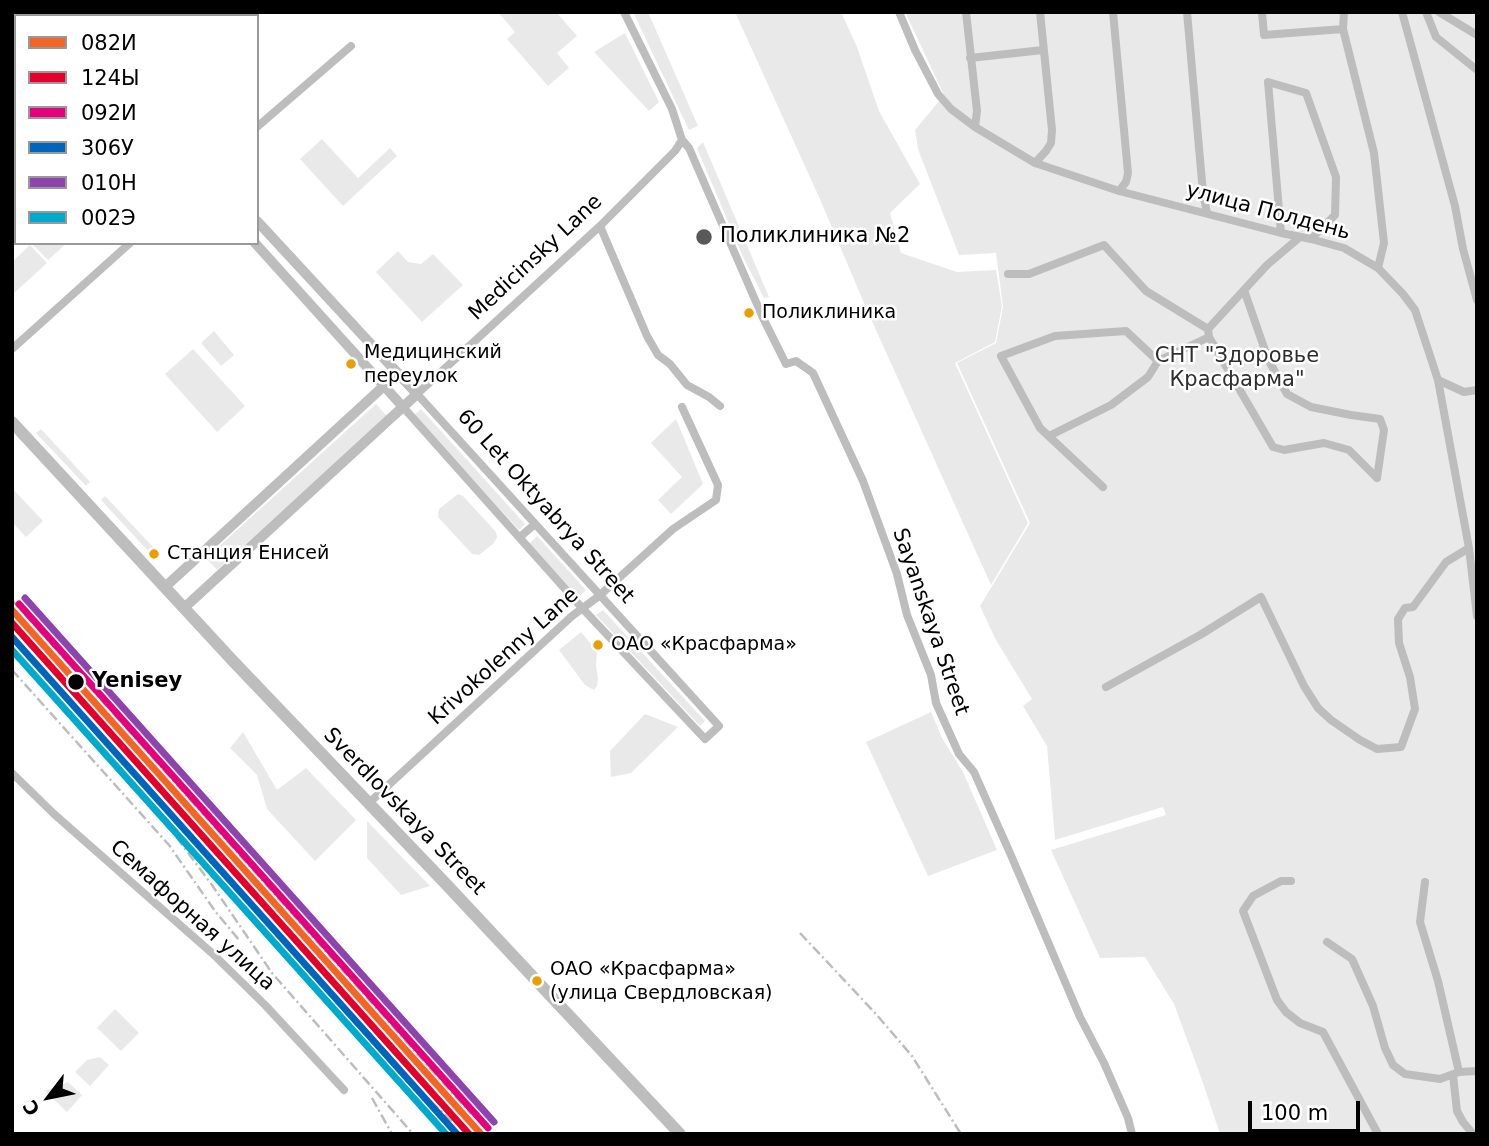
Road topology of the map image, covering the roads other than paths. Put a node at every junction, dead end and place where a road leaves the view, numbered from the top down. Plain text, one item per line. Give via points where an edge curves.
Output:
1 (624, 12) edge
2 (899, 12) edge
3 (966, 12) edge
4 (1040, 12) edge
5 (1113, 12) edge
6 (1187, 12) edge
7 (1262, 12) edge
8 (1344, 12) edge
9 (1402, 12) edge
10 (1426, 12) edge
11 (1439, 12) edge
12 (1343, 29) junction
13 (1477, 35) edge
14 (351, 46) dead end
15 (1043, 50) junction
16 (970, 58) junction
17 (1477, 70) edge
18 (259, 125) edge
19 (975, 127) junction
20 (682, 140) junction
21 (1035, 163) junction
22 (1119, 191) junction
23 (1207, 213) junction
24 (259, 223) edge
25 (600, 226) junction
26 (1281, 233) junction
27 (1300, 237) junction
28 (1311, 239) junction
29 (128, 245) edge
30 (257, 245) edge
31 (1378, 268) junction
32 (1008, 275) dead end
33 (1244, 290) junction
34 (1477, 300) edge
35 (1208, 333) junction
36 (12, 349) edge
37 (1158, 361) junction
38 (398, 373) junction
39 (1438, 380) junction
40 (383, 386) junction
41 (1477, 390) edge
42 (417, 394) junction
43 (720, 406) dead end
44 (403, 407) junction
45 (682, 407) dead end
46 (12, 422) edge
47 (1049, 436) junction
48 (1103, 487) dead end
49 (534, 524) junction
50 (520, 537) junction
51 (1469, 548) junction
52 (165, 587) junction
53 (599, 596) junction
54 (184, 608) junction
55 (583, 608) junction
56 (1477, 616) edge
57 (1106, 687) dead end
58 (12, 773) edge
59 (369, 803) junction
60 (1291, 881) dead end
61 (1424, 882) dead end
62 (1327, 942) dead end
63 (1477, 1071) edge
64 (1456, 1074) junction
65 (344, 1090) dead end
66 (680, 1134) edge
67 (1132, 1134) edge
68 (1378, 1134) edge
69 (1473, 1134) edge

1 - 20 street via 672,109
2 - 19 street, улица Полдень via 938,94
3 - 16 street
4 - 15 street
5 - 22 street via 1128,173
6 - 23 street
7 - 12 street via 1264,35
8 - 12 street
9 - 34 street
10 - 17 street via 1436,37
11 - 13 street
12 - 31 street via 1374,153 1384,243
14 - 18 street
15 - 16 street
15 - 21 street via 1052,130 1051,143
16 - 19 street
19 - 21 street, улица Полдень
20 - 25 street, Medicinsky Lane
20 - 67 street, Sayanskaya Street via 786,364 796,361 813,373 857,468 897,574 936,703 959,754 974,772
21 - 22 street, улица Полдень
22 - 23 street, улица Полдень
23 - 26 street, улица Полдень
24 - 38 main road, 60 Let Oktyabrya Street
25 - 42 street, Medicinsky Lane
25 - 43 street via 657,355 687,385
26 - 27 street, улица Полдень
26 - 28 street via 1268,82 1306,93 1336,177 1335,215
27 - 28 street, улица Полдень
27 - 33 street
28 - 31 street, улица Полдень via 1344,248
29 - 36 street
30 - 40 main road, 60 Let Oktyabrya Street
31 - 39 street, улица Полдень via 1415,310
32 - 35 street via 1028,274 1104,245 1146,291
33 - 35 street
33 - 35 street via 1268,359 1287,394 1311,407 1380,419 1384,429 1377,478 1349,450 1324,443 1284,450 1273,447
35 - 37 street
37 - 47 street via 1148,377 1111,405
37 - 47 street via 1126,331 1055,336 1001,356 1040,428
38 - 40 main road
38 - 42 main road, 60 Let Oktyabrya Street
39 - 41 street via 1464,392
39 - 51 street, улица Полдень
40 - 44 main road, 60 Let Oktyabrya Street
40 - 52 main road
42 - 44 main road, Medicinsky Lane
42 - 49 street, 60 Let Oktyabrya Street
44 - 50 street, 60 Let Oktyabrya Street
44 - 54 main road, Medicinsky Lane
45 - 53 street, Krivokolenny Lane via 718,485 716,500 673,529
46 - 52 highway, Sverdlovskaya Street
47 - 48 street
49 - 50 street
49 - 53 street, 60 Let Oktyabrya Street
50 - 55 street, 60 Let Oktyabrya Street
51 - 56 street, улица Полдень
51 - 57 street via 1446,562 1413,607 1405,608 1398,619 1415,709 1401,747 1377,749 1318,708 1261,597
52 - 54 highway, Sverdlovskaya Street
53 - 55 street, Krivokolenny Lane
53 - 55 street, 60 Let Oktyabrya Street via 719,726 705,738
54 - 59 highway, Sverdlovskaya Street
55 - 59 street, Krivokolenny Lane
58 - 65 street, Семафорная улица via 213,954
59 - 66 highway, Sverdlovskaya Street
60 - 68 street via 1281,881 1253,896 1243,911 1277,1000 1300,1023 1322,1032
61 - 64 street via 1420,922 1438,981
62 - 64 street via 1352,959 1393,1065 1405,1074 1440,1079
63 - 64 street
64 - 69 street via 1457,1111

